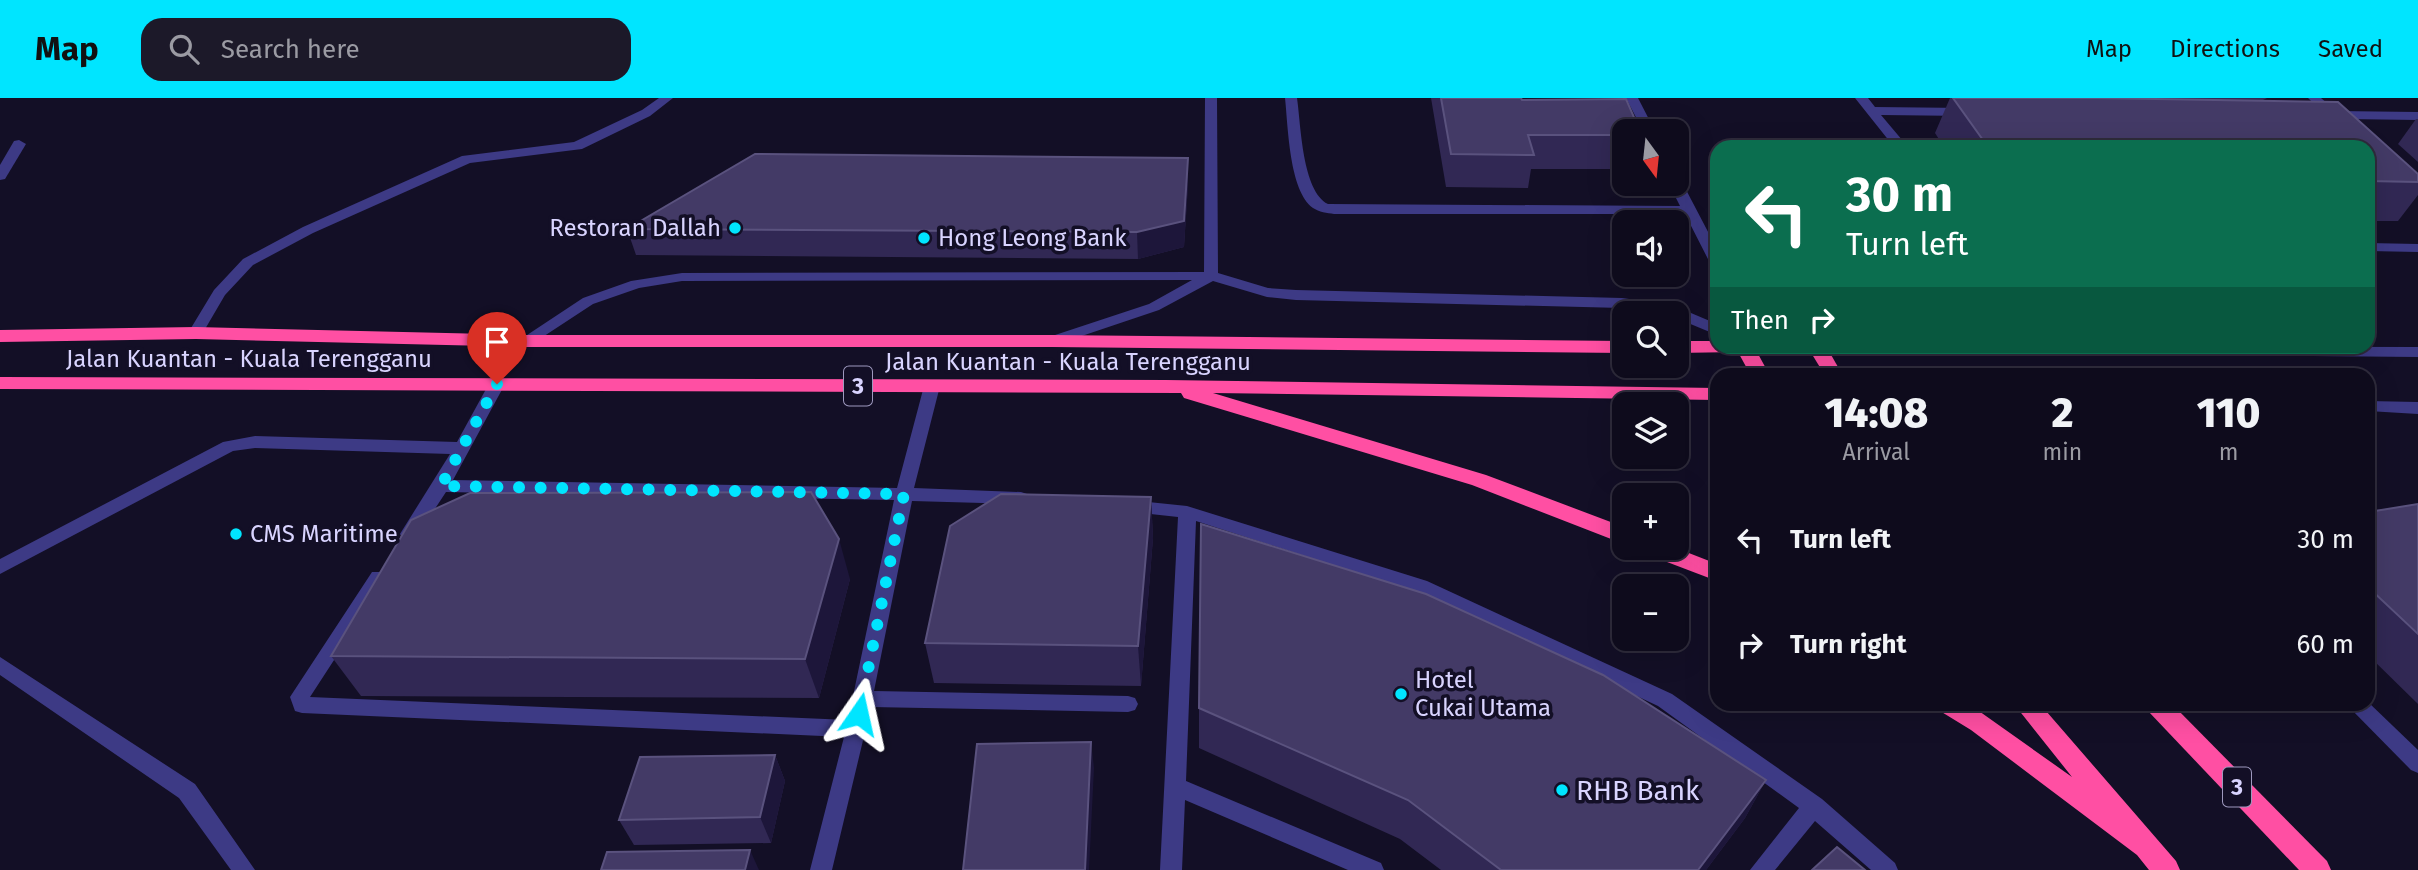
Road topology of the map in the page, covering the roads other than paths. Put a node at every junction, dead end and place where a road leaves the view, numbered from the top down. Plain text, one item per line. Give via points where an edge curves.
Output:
1 (667, 98) edge
2 (1211, 98) edge
3 (1291, 98) edge
4 (1632, 98) edge
5 (1861, 98) edge
6 (2314, 98) edge
7 (1872, 111) junction
8 (1984, 112) edge
9 (2326, 115) junction
10 (2418, 116) edge
11 (1643, 119) edge
12 (1895, 140) edge
13 (2358, 140) edge
14 (19, 144) dead end
15 (0, 176) edge
16 (1682, 196) edge
17 (1612, 210) edge
18 (1689, 210) joint
19 (2375, 247) edge
20 (2418, 247) edge
21 (1710, 250) edge
22 (1211, 276) junction
23 (1710, 326) edge
24 (195, 333) junction
25 (0, 336) edge
26 (526, 341) junction
27 (1052, 341) junction
28 (1612, 347) edge
29 (1689, 347) edge
30 (1710, 347) edge
31 (2375, 352) edge
32 (2418, 352) edge
33 (0, 383) edge
34 (497, 384) junction
35 (932, 386) junction
36 (1166, 386) junction
37 (1710, 394) edge
38 (2375, 406) edge
39 (2418, 408) edge
40 (462, 449) junction
41 (441, 486) junction
42 (904, 494) junction
43 (1036, 499) edge
44 (1104, 504) edge
45 (1187, 512) junction
46 (1612, 531) edge
47 (1684, 560) edge
48 (0, 567) edge
49 (1710, 570) edge
50 (0, 665) edge
51 (862, 699) junction
52 (1128, 704) dead end
53 (1960, 711) edge
54 (2032, 711) edge
55 (2164, 711) edge
56 (2363, 711) edge
57 (856, 729) junction
58 (2418, 764) edge
59 (1175, 786) junction
60 (1814, 806) junction
61 (2145, 846) junction
62 (244, 870) edge
63 (821, 870) edge
64 (1171, 870) edge
65 (1373, 870) edge
66 (1761, 870) edge
67 (1887, 870) edge
68 (2166, 870) edge
69 (2317, 870) edge

1 - 24 street via 577,146 467,159 308,230 248,262 219,293
2 - 22 street
3 - 17 street via 1305,184 1321,207
4 - 11 street
5 - 7 street
6 - 9 street
7 - 8 street
7 - 12 street
9 - 10 street
9 - 13 street
14 - 15 street
16 - 18 street
18 - 21 street
19 - 20 street
22 - 23 street via 1296,295 1633,304 1667,308
22 - 26 street via 682,277 636,284 588,301
22 - 27 street via 1154,307
24 - 25 highway, Jalan Kuantan - Kuala Terengganu / 3
24 - 26 highway, Jalan Kuantan - Kuala Terengganu / 3
26 - 27 highway, Jalan Kuantan - Kuala Terengganu / 3
27 - 28 highway, Jalan Kuantan - Kuala Terengganu / 3
29 - 30 highway
31 - 32 street
33 - 34 highway, Jalan Kuantan - Kuala Terengganu / 3
34 - 35 highway, Jalan Kuantan - Kuala Terengganu / 3
34 - 40 street
35 - 36 highway, Jalan Kuantan - Kuala Terengganu / 3
35 - 42 street
36 - 37 highway, Jalan Kuantan - Kuala Terengganu / 3
36 - 46 highway via 1479,480
38 - 39 street
40 - 41 street
40 - 48 street via 255,442 229,446
41 - 42 street
41 - 57 street via 303,690 302,705
42 - 43 street
42 - 51 street
44 - 45 street
45 - 59 street
45 - 60 street via 1420,586 1665,700
47 - 49 highway
50 - 62 street via 187,792
51 - 52 street
51 - 57 street
53 - 61 highway
54 - 61 highway
55 - 69 highway, 3
56 - 58 street
57 - 63 street
59 - 64 street
59 - 65 street
60 - 66 street
60 - 67 street
61 - 68 highway

